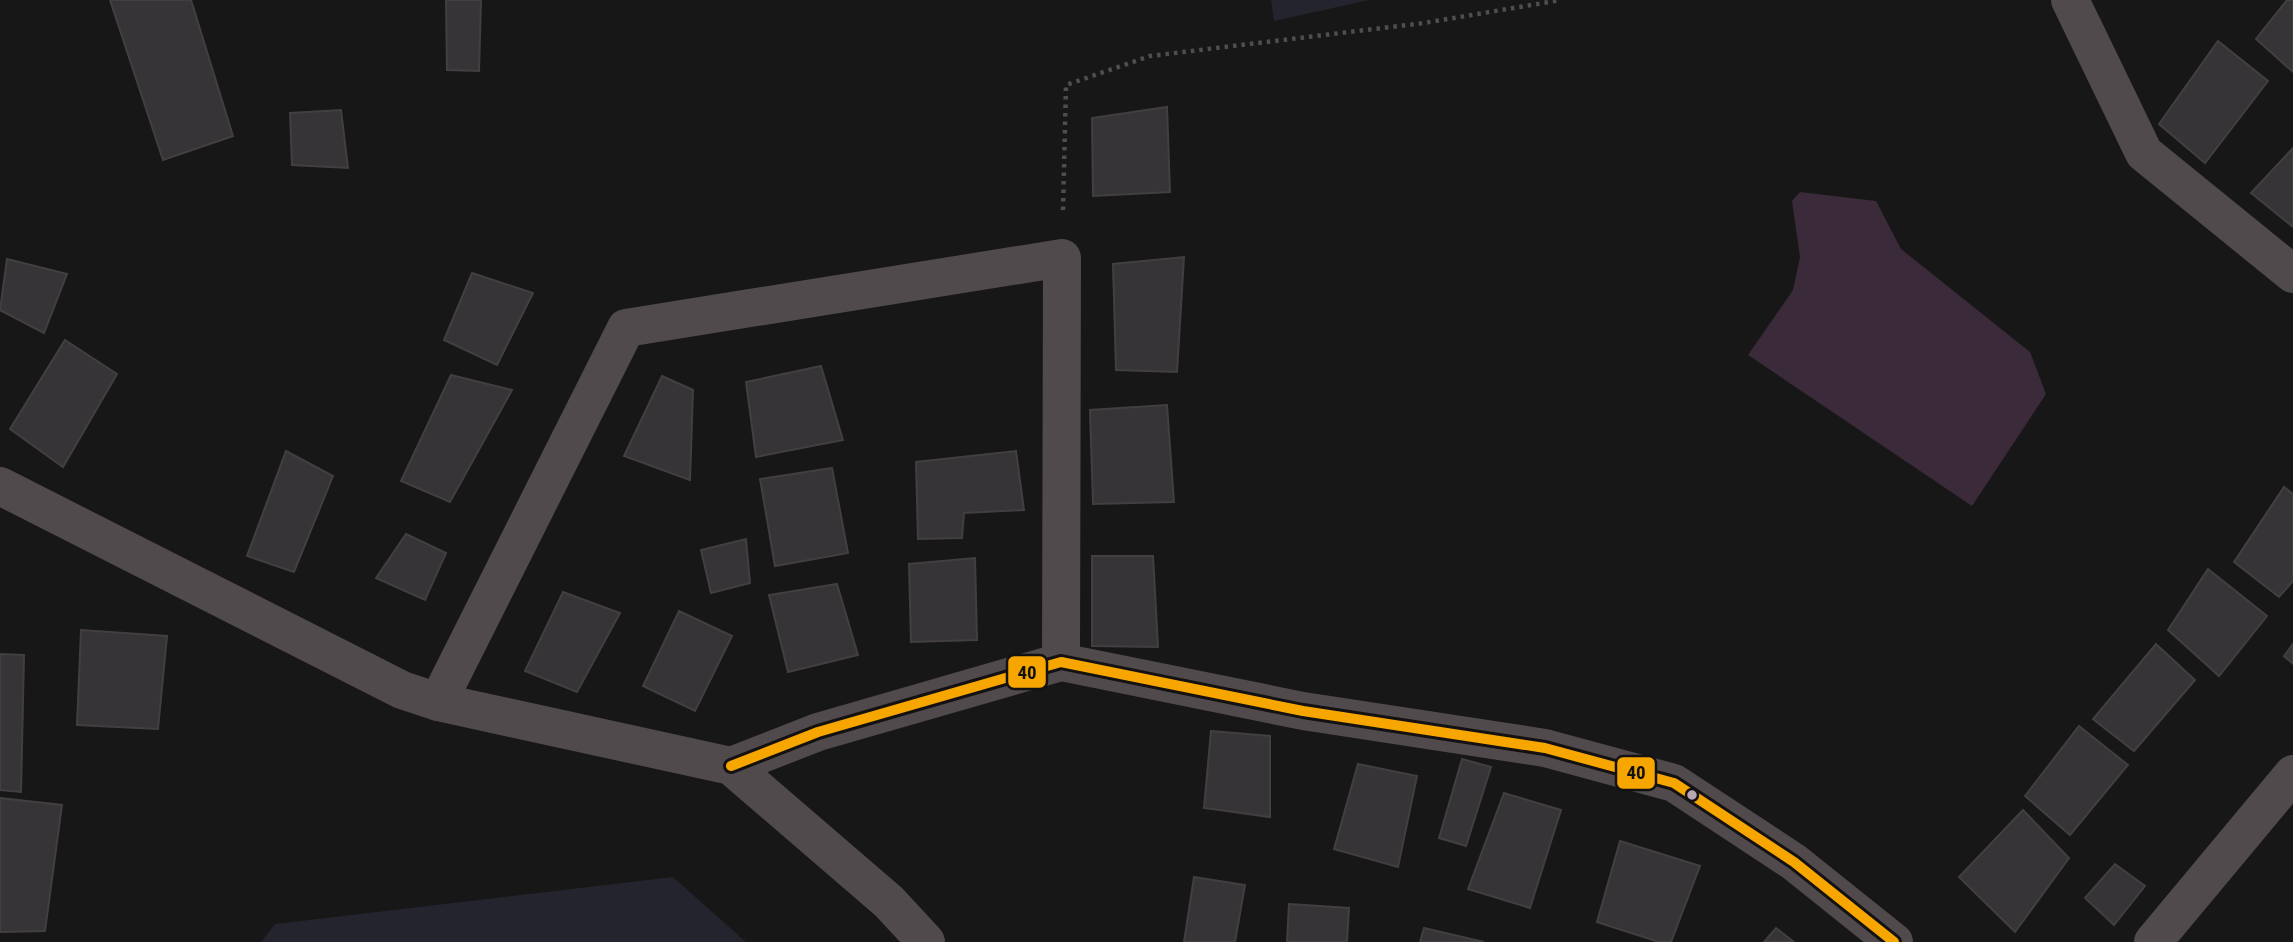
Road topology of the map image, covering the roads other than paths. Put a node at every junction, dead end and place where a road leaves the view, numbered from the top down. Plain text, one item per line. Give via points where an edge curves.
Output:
1 (2070, 0) edge
2 (2293, 274) edge
3 (0, 486) edge
4 (1061, 662) junction
5 (438, 702) junction
6 (731, 766) junction
7 (2293, 774) edge
8 (926, 942) edge
9 (1894, 942) edge
10 (2153, 942) edge

1 - 2 street via 2144,153
3 - 5 street via 402,690
4 - 5 street via 1062,258 625,328
4 - 6 street via 818,732
4 - 9 street via 1303,712 1545,748 1674,783 1794,862
5 - 6 street
6 - 8 street via 889,902
7 - 10 street

